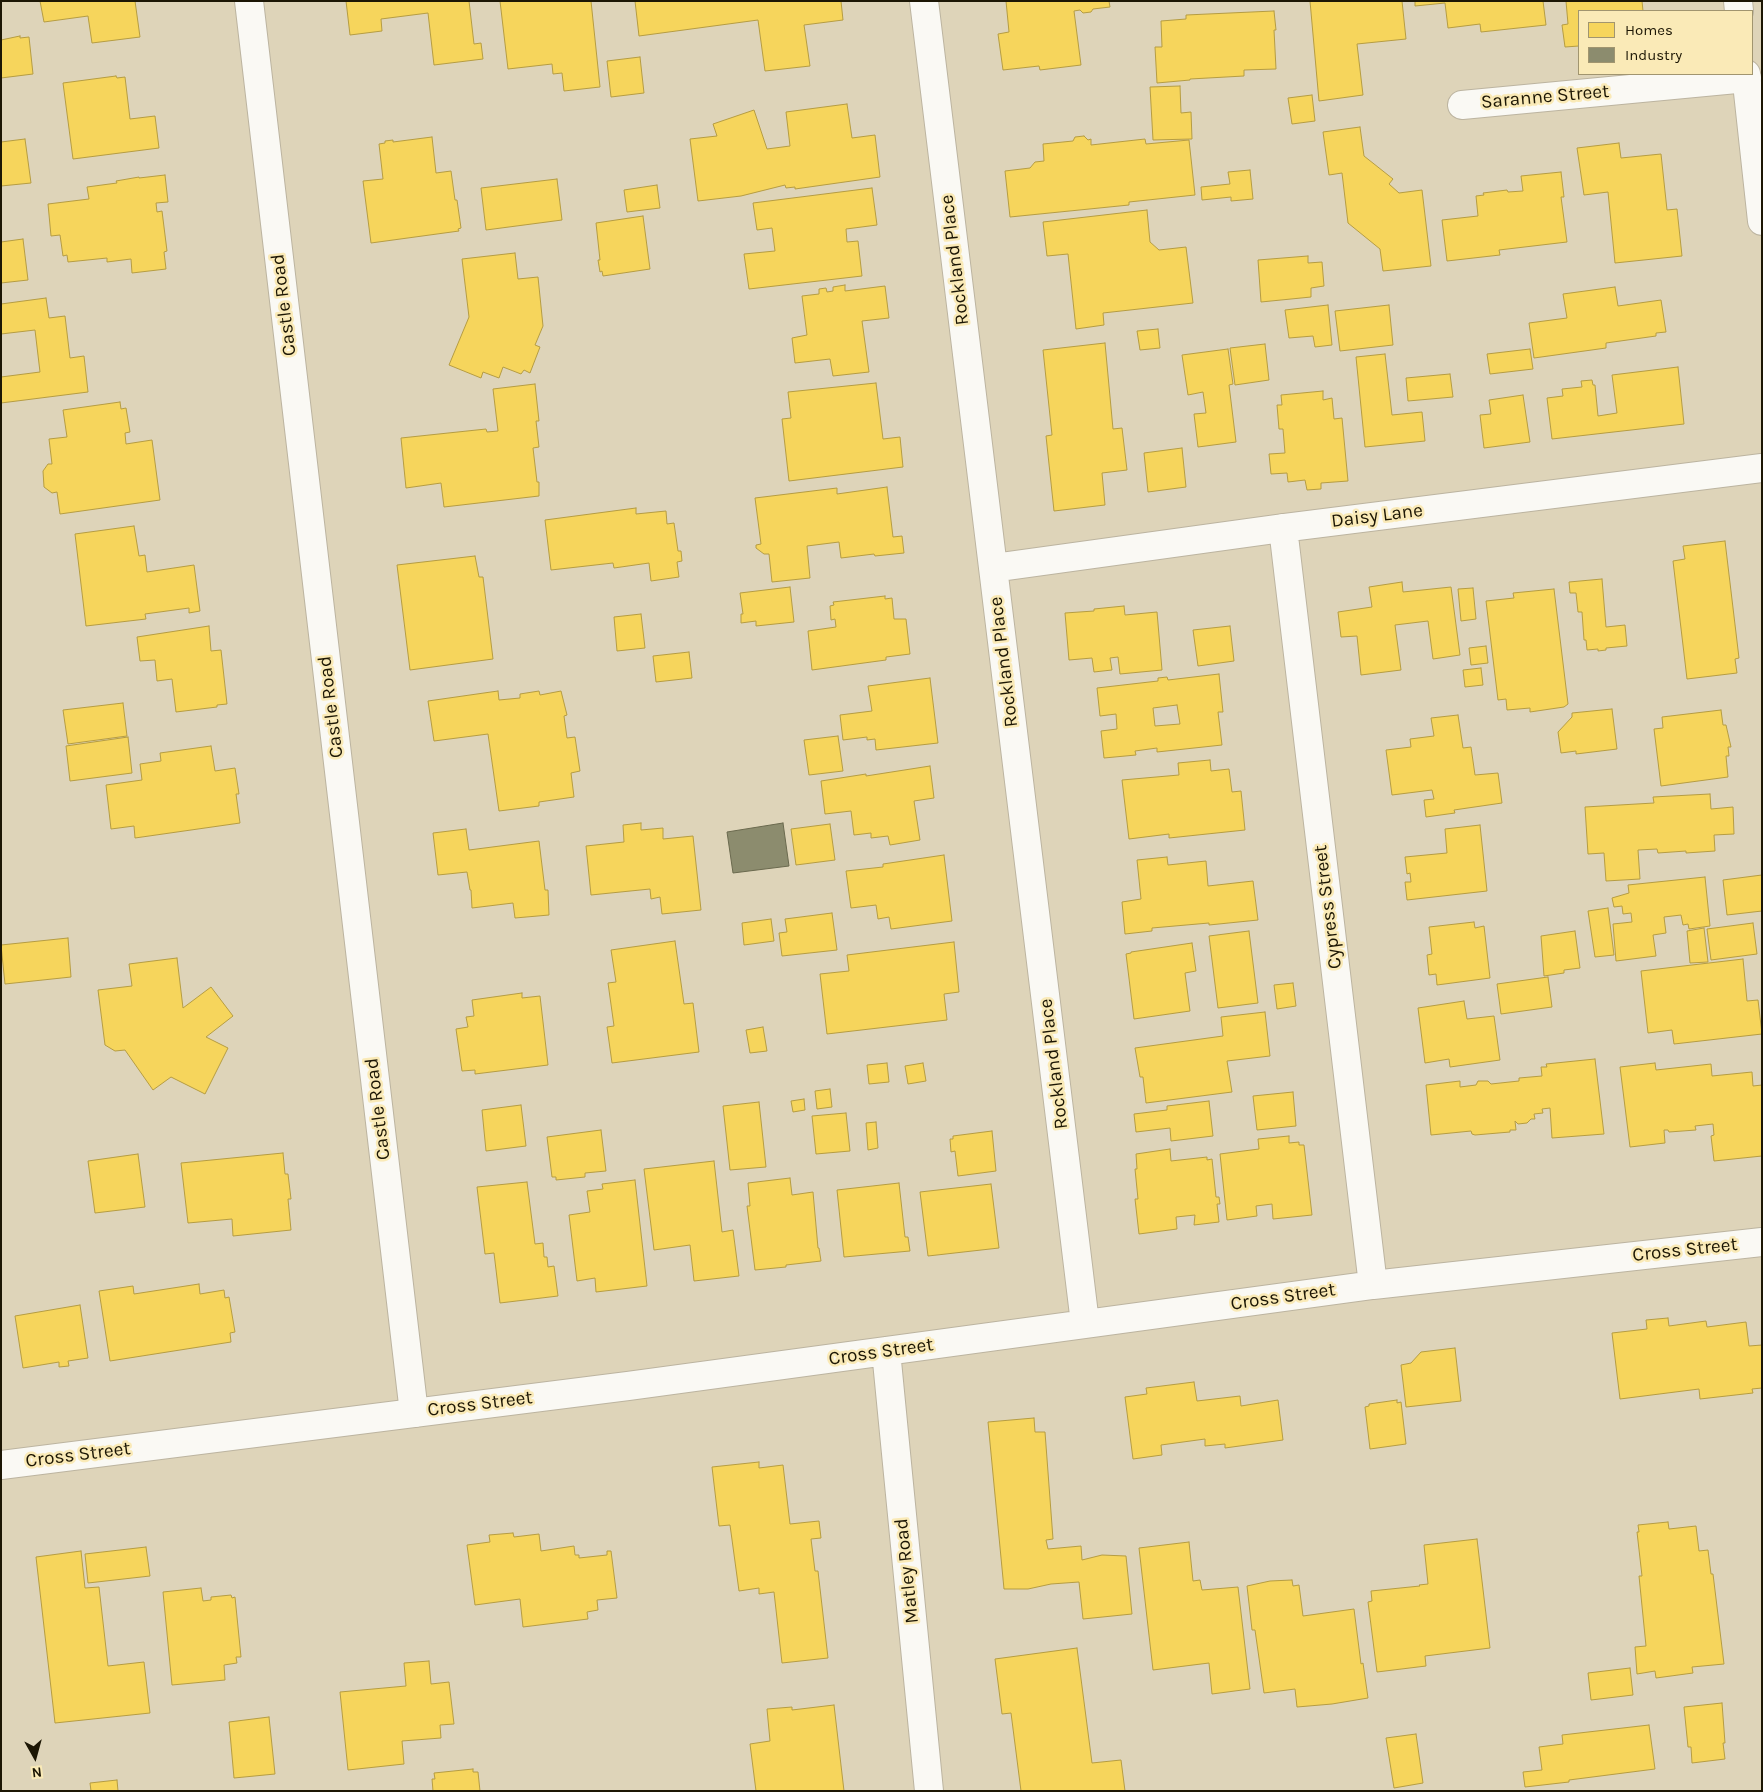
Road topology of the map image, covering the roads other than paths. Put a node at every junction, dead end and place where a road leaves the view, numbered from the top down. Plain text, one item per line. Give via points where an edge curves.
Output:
1 (249, 1) edge
2 (924, 1) edge
3 (1747, 76) edge
4 (1462, 105) dead end
5 (1762, 221) edge
6 (1762, 468) edge
7 (1283, 528) junction
8 (993, 568) junction
9 (1762, 1242) edge
10 (1373, 1285) junction
11 (1085, 1323) junction
12 (886, 1352) junction
13 (414, 1413) junction
14 (1, 1465) edge
15 (929, 1791) edge

1 - 13 street, Castle Road
2 - 8 street, Rockland Place
3 - 4 street, Saranne Street
3 - 5 street
6 - 7 street, Daisy Lane
7 - 8 street, Daisy Lane
7 - 10 street, Cypress Street
8 - 11 street, Rockland Place
9 - 10 street, Cross Street
10 - 11 street, Cross Street
11 - 12 street, Cross Street
12 - 13 street, Cross Street
12 - 15 street, Matley Road
13 - 14 street, Cross Street

